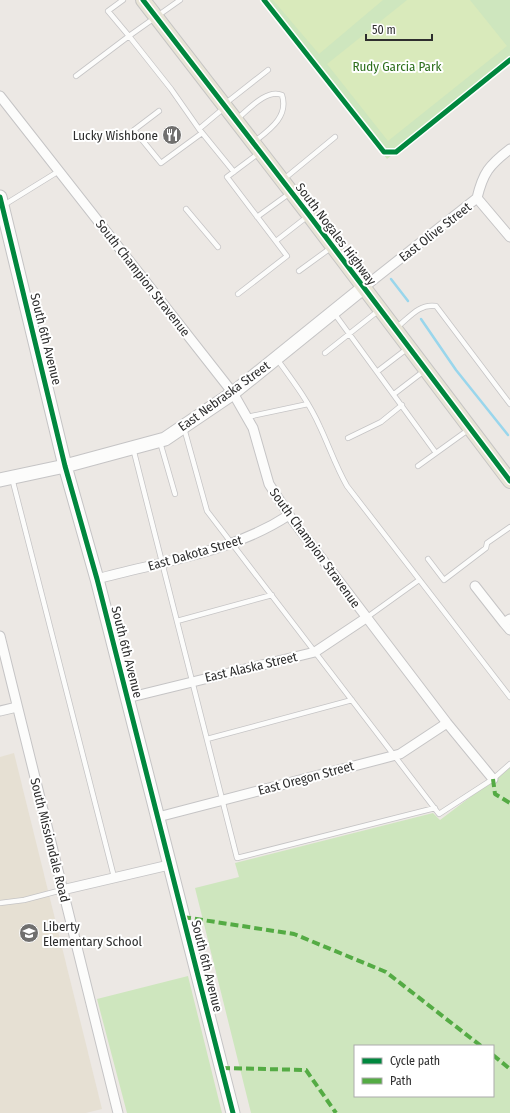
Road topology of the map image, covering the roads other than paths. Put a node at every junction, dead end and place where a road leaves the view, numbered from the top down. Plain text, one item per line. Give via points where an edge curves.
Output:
1 (123, 0) edge
2 (143, 0) edge
3 (180, 0) edge
4 (156, 16) junction
5 (129, 36) junction
6 (268, 70) dead end
7 (76, 76) dead end
8 (0, 96) edge
9 (225, 106) junction
10 (159, 111) dead end
11 (235, 120) junction
12 (200, 131) junction
13 (335, 137) dead end
14 (256, 147) junction
15 (510, 149) edge
16 (60, 171) junction
17 (234, 172) junction
18 (282, 181) junction
19 (291, 193) junction
20 (477, 198) junction
21 (1, 201) edge
22 (186, 208) dead end
23 (309, 215) junction
24 (257, 217) junction
25 (510, 237) edge
26 (276, 241) junction
27 (218, 247) dead end
28 (333, 247) junction
29 (299, 271) dead end
30 (363, 288) junction
31 (238, 294) dead end
32 (380, 310) junction
33 (332, 312) junction
34 (395, 330) junction
35 (350, 334) junction
36 (408, 347) junction
37 (325, 354) dead end
38 (276, 358) junction
39 (425, 370) junction
40 (378, 371) junction
41 (233, 393) junction
42 (394, 394) junction
43 (308, 404) junction
44 (510, 404) edge
45 (402, 405) junction
46 (247, 417) junction
47 (183, 427) junction
48 (470, 428) junction
49 (348, 438) dead end
50 (160, 441) junction
51 (133, 448) junction
52 (436, 453) junction
53 (65, 466) junction
54 (418, 466) dead end
55 (6, 479) edge
56 (510, 481) edge
57 (175, 494) dead end
58 (289, 515) junction
59 (510, 527) edge
60 (233, 544) junction
61 (428, 559) dead end
62 (162, 562) junction
63 (97, 579) junction
64 (419, 580) junction
65 (475, 586) dead end
66 (272, 595) junction
67 (366, 618) junction
68 (177, 621) junction
69 (508, 624) edge
70 (0, 636) edge
71 (315, 652) junction
72 (192, 681) junction
73 (510, 697) edge
74 (127, 698) junction
75 (352, 700) junction
76 (18, 707) junction
77 (0, 711) edge
78 (447, 723) junction
79 (207, 739) junction
80 (394, 755) junction
81 (510, 764) edge
82 (492, 779) junction
83 (222, 800) junction
84 (435, 808) junction
85 (158, 817) junction
86 (169, 865) junction
87 (114, 877) junction
88 (62, 890) junction
89 (0, 903) edge
90 (118, 1113) edge
91 (233, 1113) edge

1 - 5 lane via 108,10
2 - 4 main road, South Nogales Highway
3 - 4 lane
4 - 5 lane
4 - 9 main road, South Nogales Highway
5 - 7 lane
5 - 12 lane
6 - 9 lane
8 - 16 street, South Champion Stravenue
9 - 11 main road, South Nogales Highway
9 - 12 lane
10 - 12 lane via 134,130 161,163
11 - 14 main road, South Nogales Highway
11 - 14 lane via 269,94 276,92 282,95 284,107 280,118
12 - 17 lane
13 - 18 lane
14 - 17 lane
14 - 18 main road, South Nogales Highway
15 - 20 street, East Olive Street via 496,160 482,178
16 - 21 lane
16 - 41 street, South Champion Stravenue
17 - 24 lane via 227,177
18 - 19 main road, South Nogales Highway
19 - 23 main road, South Nogales Highway
19 - 24 lane
20 - 25 street
20 - 30 street, East Olive Street
21 - 53 street, South 6th Avenue
22 - 27 lane
23 - 26 lane
23 - 28 main road, South Nogales Highway
24 - 26 lane
26 - 31 lane via 287,256
28 - 29 lane
28 - 30 main road, South Nogales Highway
30 - 32 main road, South Nogales Highway
30 - 33 street, East Nebraska Street
32 - 34 main road, South Nogales Highway
32 - 35 lane
33 - 35 lane
33 - 38 street, East Nebraska Street
34 - 36 main road, South Nogales Highway
34 - 44 lane via 422,307 436,306
35 - 37 lane
35 - 40 lane
36 - 39 main road, South Nogales Highway
36 - 40 lane
38 - 41 street, East Nebraska Street
38 - 43 lane
39 - 42 lane
39 - 48 main road, South Nogales Highway
40 - 42 lane
41 - 46 street, South Champion Stravenue
41 - 47 street, East Nebraska Street
42 - 45 lane
43 - 46 lane
43 - 64 lane via 346,486
45 - 49 lane via 381,422
45 - 52 lane
46 - 58 street, South Champion Stravenue via 253,428 269,484
47 - 50 street, East Nebraska Street
47 - 60 lane via 207,511
48 - 52 lane
48 - 56 main road, South Nogales Highway
50 - 51 street, East Nebraska Street
50 - 57 lane
51 - 53 street, East Nebraska Street
51 - 62 lane
52 - 54 lane
53 - 55 street, East Nebraska Street
53 - 63 street, South 6th Avenue
55 - 87 lane
58 - 60 street, East Dakota Street via 258,534
58 - 67 street, South Champion Stravenue
59 - 61 lane via 444,580
60 - 62 street, East Dakota Street
60 - 66 lane
62 - 63 street, East Dakota Street
62 - 68 lane
63 - 74 street, South 6th Avenue
64 - 67 lane
64 - 73 lane
65 - 69 street
66 - 68 lane
66 - 71 lane
67 - 71 street, East Alaska Street
67 - 78 street, South Champion Stravenue
68 - 72 lane
70 - 76 street, South Missiondale Road
71 - 72 street, East Alaska Street
71 - 75 lane
72 - 74 street, East Alaska Street
72 - 79 lane
74 - 85 street, South 6th Avenue
75 - 79 lane
75 - 80 lane
76 - 77 street
76 - 88 street, South Missiondale Road
78 - 80 street, East Oregon Street via 400,754
78 - 82 street, South Champion Stravenue
79 - 83 lane
80 - 83 street, East Oregon Street
80 - 84 lane
81 - 82 lane
82 - 84 lane via 439,814
83 - 84 lane via 237,858
83 - 85 street, East Oregon Street
85 - 86 street, South 6th Avenue
86 - 87 street
86 - 91 street, South 6th Avenue
87 - 88 street
88 - 89 lane
88 - 90 street, South Missiondale Road

